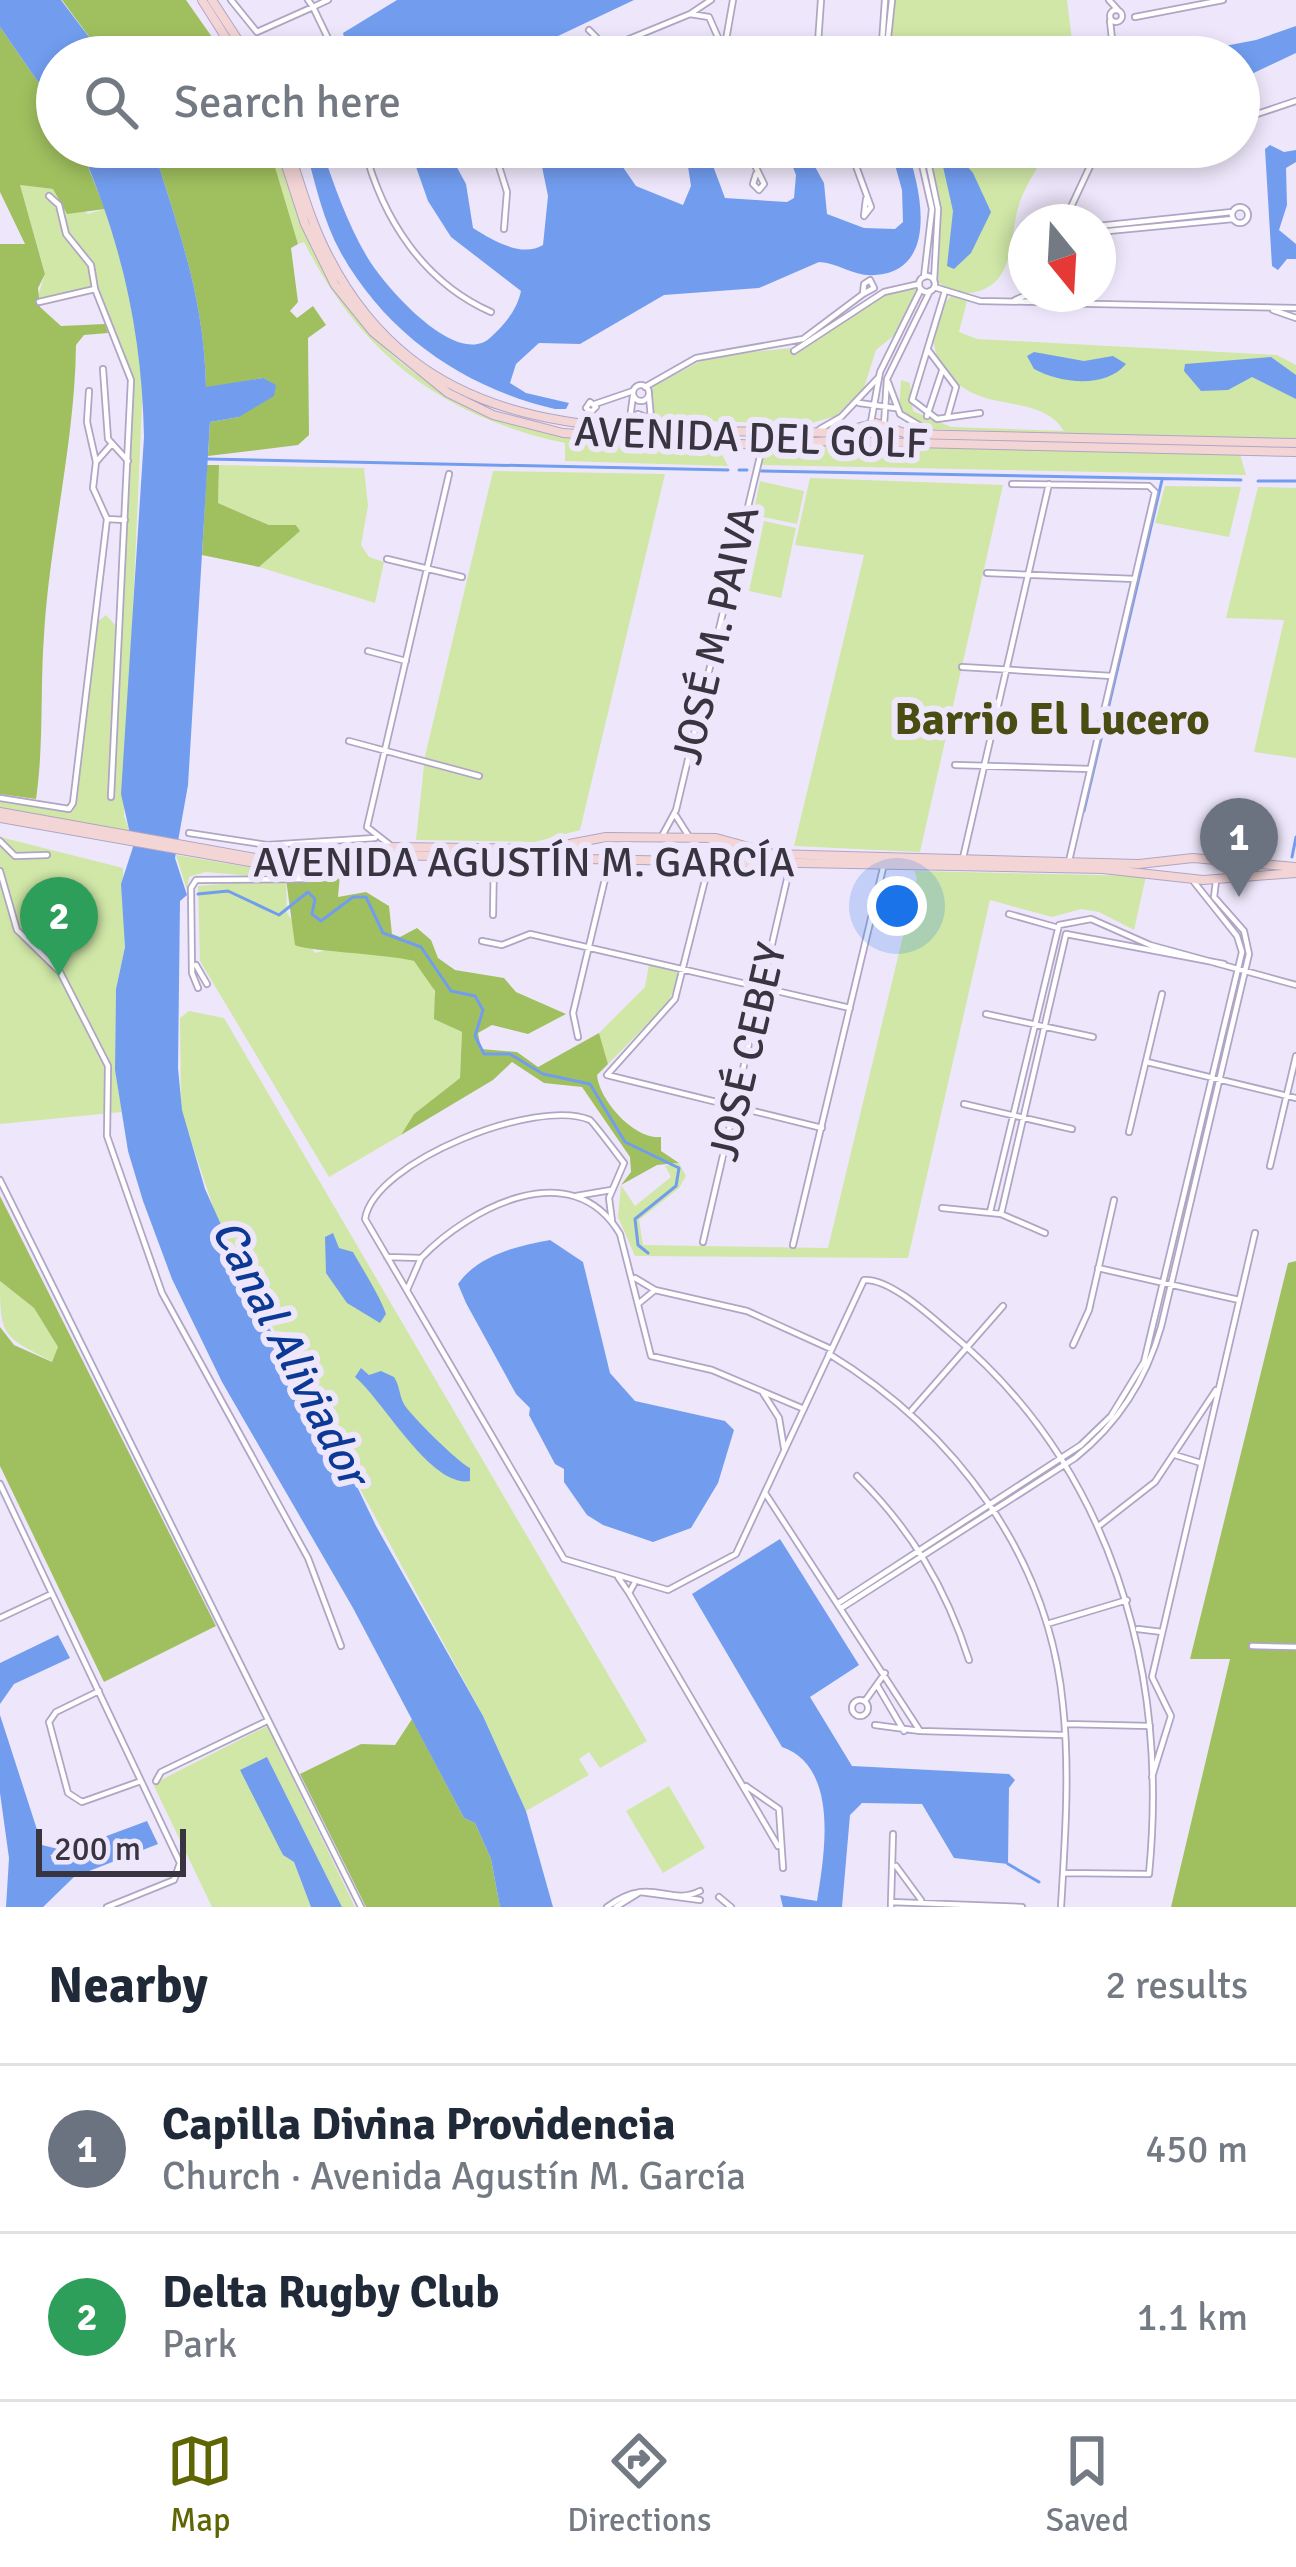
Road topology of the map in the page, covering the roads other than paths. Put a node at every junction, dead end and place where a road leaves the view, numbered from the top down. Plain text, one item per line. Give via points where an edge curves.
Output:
1 (202, 0) edge
2 (212, 0) edge
3 (230, 0) edge
4 (328, 0) edge
5 (711, 0) edge
6 (821, 0) edge
7 (888, 0) edge
8 (1108, 0) edge
9 (1223, 0) edge
10 (730, 2) edge
11 (310, 3) edge
12 (690, 14) junction
13 (728, 14) junction
14 (1120, 16) junction
15 (710, 17) junction
16 (1110, 17) junction
17 (589, 29) dead end
18 (225, 36) edge
19 (235, 36) edge
20 (326, 36) edge
21 (596, 36) edge
22 (641, 36) edge
23 (717, 36) edge
24 (726, 36) edge
25 (818, 36) edge
26 (885, 36) edge
27 (1112, 36) edge
28 (1113, 36) edge
29 (1296, 101) edge
30 (1260, 113) edge
31 (291, 168) edge
32 (293, 168) edge
33 (371, 168) edge
34 (501, 168) edge
35 (754, 168) edge
36 (856, 168) edge
37 (925, 168) edge
38 (928, 168) edge
39 (1088, 168) edge
40 (756, 174) dead end
41 (49, 196) dead end
42 (866, 200) dead end
43 (1072, 204) edge
44 (1233, 216) dead end
45 (1116, 227) edge
46 (504, 230) dead end
47 (924, 277) junction
48 (920, 286) junction
49 (932, 286) junction
50 (94, 290) junction
51 (945, 291) junction
52 (863, 294) dead end
53 (39, 302) dead end
54 (1008, 302) edge
55 (1116, 305) edge
56 (1268, 308) junction
57 (1296, 308) edge
58 (491, 312) dead end
59 (1296, 318) edge
60 (928, 350) junction
61 (794, 351) dead end
62 (103, 369) dead end
63 (942, 371) junction
64 (878, 378) junction
65 (887, 379) junction
66 (89, 391) dead end
67 (647, 393) junction
68 (635, 396) junction
69 (856, 402) junction
70 (595, 404) dead end
71 (878, 406) junction
72 (896, 408) junction
73 (980, 413) dead end
74 (927, 416) junction
75 (949, 416) junction
76 (640, 423) junction
77 (868, 424) junction
78 (885, 426) junction
79 (752, 430) junction
80 (814, 431) junction
81 (937, 435) junction
82 (865, 441) junction
83 (881, 442) junction
84 (765, 443) junction
85 (749, 444) junction
86 (111, 446) junction
87 (1296, 447) edge
88 (756, 460) junction
89 (128, 461) junction
90 (96, 462) junction
91 (449, 474) dead end
92 (1012, 484) dead end
93 (1049, 484) junction
94 (106, 519) junction
95 (125, 520) junction
96 (387, 560) dead end
97 (428, 568) junction
98 (987, 574) dead end
99 (1028, 576) junction
100 (462, 577) dead end
101 (1135, 579) junction
102 (368, 652) dead end
103 (406, 661) junction
104 (962, 667) dead end
105 (1006, 670) junction
106 (1112, 676) junction
107 (349, 740) dead end
108 (385, 749) junction
109 (955, 765) dead end
110 (985, 765) junction
111 (1090, 769) junction
112 (478, 776) dead end
113 (111, 797) dead end
114 (0, 798) edge
115 (676, 810) junction
116 (0, 815) edge
117 (189, 832) dead end
118 (606, 837) junction
119 (660, 837) junction
120 (695, 837) junction
121 (375, 838) junction
122 (0, 841) edge
123 (396, 847) junction
124 (184, 850) junction
125 (47, 855) dead end
126 (386, 855) junction
127 (494, 856) junction
128 (610, 858) junction
129 (789, 858) junction
130 (963, 858) junction
131 (1192, 858) junction
132 (705, 860) junction
133 (1214, 860) junction
134 (1069, 861) junction
135 (884, 864) junction
136 (1296, 870) edge
137 (0, 871) edge
138 (1189, 878) junction
139 (1216, 880) junction
140 (1214, 904) junction
141 (1009, 914) dead end
142 (493, 915) dead end
143 (1069, 920) junction
144 (1057, 928) junction
145 (1243, 929) junction
146 (1070, 931) junction
147 (1236, 934) junction
148 (1054, 937) junction
149 (1064, 939) junction
150 (482, 941) dead end
151 (1135, 941) junction
152 (590, 948) junction
153 (194, 959) junction
154 (684, 970) junction
155 (1242, 971) junction
156 (1296, 985) edge
157 (763, 988) junction
158 (1162, 994) dead end
159 (850, 1009) junction
160 (986, 1014) dead end
161 (1039, 1025) junction
162 (578, 1037) dead end
163 (1093, 1037) dead end
164 (1296, 1056) edge
165 (1147, 1062) junction
166 (1217, 1078) junction
167 (1287, 1096) junction
168 (1296, 1098) edge
169 (964, 1104) dead end
170 (736, 1108) junction
171 (1018, 1117) junction
172 (822, 1128) junction
173 (1072, 1129) dead end
174 (1129, 1132) dead end
175 (1270, 1166) dead end
176 (0, 1180) edge
177 (611, 1190) junction
178 (575, 1196) junction
179 (1114, 1200) dead end
180 (942, 1208) dead end
181 (990, 1212) junction
182 (1000, 1214) junction
183 (612, 1221) junction
184 (1045, 1233) dead end
185 (1255, 1233) dead end
186 (703, 1242) dead end
187 (793, 1245) dead end
188 (386, 1257) junction
189 (421, 1258) junction
190 (1098, 1268) junction
191 (633, 1276) junction
192 (1169, 1283) junction
193 (656, 1290) junction
194 (408, 1294) junction
195 (1239, 1300) junction
196 (638, 1304) junction
197 (1003, 1306) dead end
198 (1072, 1345) dead end
199 (967, 1347) junction
200 (830, 1352) junction
201 (1219, 1385) junction
202 (759, 1389) junction
203 (804, 1409) junction
204 (910, 1412) junction
205 (782, 1435) junction
206 (790, 1438) junction
207 (784, 1452) junction
208 (1175, 1455) junction
209 (1064, 1462) junction
210 (1202, 1463) junction
211 (857, 1476) dead end
212 (0, 1484) edge
213 (765, 1492) junction
214 (3, 1496) edge
215 (993, 1508) junction
216 (1100, 1526) junction
217 (922, 1553) junction
218 (618, 1577) junction
219 (638, 1582) junction
220 (629, 1592) junction
221 (52, 1593) junction
222 (1127, 1600) junction
223 (842, 1604) junction
224 (0, 1620) edge
225 (1046, 1624) junction
226 (1135, 1629) junction
227 (1162, 1632) junction
228 (341, 1646) dead end
229 (1252, 1646) dead end
230 (1296, 1647) edge
231 (969, 1660) dead end
232 (1144, 1669) junction
233 (1154, 1669) junction
234 (885, 1673) junction
235 (877, 1685) junction
236 (99, 1691) junction
237 (1158, 1691) junction
238 (1148, 1694) junction
239 (865, 1702) dead end
240 (267, 1721) junction
241 (1065, 1724) junction
242 (875, 1725) dead end
243 (1150, 1726) junction
244 (904, 1730) junction
245 (920, 1731) junction
246 (1065, 1735) junction
247 (1151, 1780) junction
248 (141, 1781) junction
249 (156, 1781) dead end
250 (741, 1783) junction
251 (893, 1834) dead end
252 (778, 1846) junction
253 (894, 1861) junction
254 (783, 1868) dead end
255 (1063, 1873) junction
256 (1074, 1875) junction
257 (1062, 1887) junction
258 (700, 1891) dead end
259 (700, 1900) dead end
260 (718, 1900) dead end
261 (690, 1901) edge
262 (926, 1903) junction
263 (891, 1905) edge
264 (727, 1906) edge
265 (107, 1907) edge
266 (361, 1907) edge
267 (607, 1907) edge
268 (616, 1907) edge
269 (1022, 1907) edge
270 (1061, 1907) edge

1 - 18 main road
2 - 19 main road
3 - 11 street via 256,32
4 - 11 street
5 - 12 street
5 - 15 street
6 - 25 street
7 - 26 street
8 - 14 street
8 - 16 street
9 - 14 street
10 - 13 street
11 - 20 street
12 - 15 street
12 - 22 street
13 - 15 street
13 - 24 street
14 - 16 street
14 - 16 street
14 - 28 street
15 - 23 street
16 - 27 street
17 - 21 street
29 - 30 street
31 - 76 main road, AVENIDA DEL GOLF via 327,272 363,321 417,372 522,425
32 - 76 main road, AVENIDA DEL GOLF via 335,269 368,316 418,363 525,416
33 - 58 street via 421,262
34 - 46 street
35 - 40 street
36 - 42 street
37 - 47 street via 932,209
38 - 49 street via 937,196
39 - 43 street
41 - 50 street via 91,266
44 - 45 street
47 - 48 street
47 - 49 street
48 - 49 street
48 - 61 street via 872,298
48 - 64 street
49 - 51 street
49 - 65 street
50 - 53 street
50 - 89 street via 130,380
51 - 54 street
51 - 60 street
52 - 67 street via 803,339 697,358
55 - 56 street
56 - 57 street
56 - 59 street
60 - 63 street
60 - 74 street via 912,395
62 - 86 street
63 - 74 street
63 - 75 street via 956,387
64 - 69 street
64 - 71 street
65 - 71 street
65 - 72 street
66 - 90 street
67 - 68 street
67 - 68 street
67 - 76 street
68 - 70 street
68 - 76 street
69 - 71 street
69 - 80 street
71 - 72 street
71 - 77 street
71 - 78 street
72 - 81 street
73 - 75 street
74 - 75 street
76 - 79 main road, AVENIDA DEL GOLF
76 - 85 main road, AVENIDA DEL GOLF
77 - 78 main road, AVENIDA DEL GOLF
77 - 80 main road, AVENIDA DEL GOLF
77 - 82 main road
78 - 81 main road, AVENIDA DEL GOLF
78 - 83 main road
79 - 80 main road, AVENIDA DEL GOLF
79 - 85 main road
81 - 87 main road, AVENIDA DEL GOLF
82 - 83 main road, AVENIDA DEL GOLF
82 - 84 main road, AVENIDA DEL GOLF
83 - 87 main road, AVENIDA DEL GOLF
84 - 85 main road, AVENIDA DEL GOLF
84 - 88 street, JOSÉ M. PAIVA
85 - 88 street, JOSÉ M. PAIVA
86 - 89 street
86 - 90 street
88 - 115 street, JOSÉ M. PAIVA
89 - 95 street
90 - 94 street via 94,495
91 - 97 street
92 - 93 street
93 - 99 street
93 - 101 street via 1154,488
94 - 95 street
94 - 114 street via 73,802 69,809
95 - 113 street
96 - 97 street
97 - 100 street
97 - 103 street
98 - 99 street
99 - 101 street
99 - 105 street
101 - 106 street
102 - 103 street
103 - 108 street
104 - 105 street
105 - 106 street
105 - 110 street
106 - 111 street
107 - 108 street
108 - 112 street
108 - 121 street via 368,827
109 - 110 street
110 - 111 street
110 - 130 street
111 - 134 street
115 - 119 street, JOSÉ M. PAIVA
115 - 120 street via 677,824
116 - 124 main road
117 - 121 street via 267,845
118 - 119 main road, AVENIDA AGUSTÍN M. GARCÍA
118 - 123 main road, AVENIDA AGUSTÍN M. GARCÍA via 543,849
118 - 128 main road via 601,848
119 - 120 main road, AVENIDA AGUSTÍN M. GARCÍA
120 - 129 main road, AVENIDA AGUSTÍN M. GARCÍA
120 - 132 main road via 708,850
121 - 123 street
122 - 125 street via 15,856
123 - 124 main road, AVENIDA AGUSTÍN M. GARCÍA via 267,858
124 - 126 main road, AVENIDA AGUSTÍN M. GARCÍA via 261,864
126 - 127 main road, AVENIDA AGUSTÍN M. GARCÍA
126 - 153 street via 308,879 193,882
127 - 128 main road, AVENIDA AGUSTÍN M. GARCÍA
127 - 142 street
128 - 132 main road, AVENIDA AGUSTÍN M. GARCÍA
128 - 152 street
129 - 130 main road, AVENIDA AGUSTÍN M. GARCÍA
129 - 132 main road, AVENIDA AGUSTÍN M. GARCÍA
129 - 135 main road, AVENIDA AGUSTÍN M. GARCÍA
129 - 157 street, JOSÉ CEBEY
130 - 134 main road, AVENIDA AGUSTÍN M. GARCÍA
131 - 133 main road, AVENIDA AGUSTÍN M. GARCÍA
131 - 134 main road, AVENIDA AGUSTÍN M. GARCÍA
131 - 138 main road via 1184,867
132 - 154 street
133 - 136 main road, AVENIDA AGUSTÍN M. GARCÍA
133 - 139 main road
135 - 138 main road, AVENIDA AGUSTÍN M. GARCÍA
135 - 159 street
136 - 139 main road, AVENIDA AGUSTÍN M. GARCÍA
137 - 228 street via 17,930 60,972 108,1066 107,1136 162,1293 308,1558
138 - 139 main road, AVENIDA AGUSTÍN M. GARCÍA
138 - 140 street
139 - 140 street
140 - 145 street
140 - 147 street
141 - 144 street
143 - 144 street
143 - 146 street
143 - 151 street via 1091,919
144 - 148 street
145 - 147 street
145 - 155 street via 1250,946
146 - 149 street
146 - 151 street
147 - 155 street
148 - 149 street
148 - 161 street
149 - 161 street
150 - 152 street via 502,945 530,934
151 - 155 street
152 - 154 street
152 - 162 street via 573,1012
153 - 153 street via 197,986 206,982
154 - 157 street
154 - 170 street via 672,1003 607,1075
155 - 156 street
155 - 166 street
157 - 159 street
157 - 170 street, JOSÉ CEBEY
158 - 165 street
159 - 172 street
160 - 161 street
161 - 163 street
161 - 171 street
164 - 167 street
165 - 166 street
165 - 174 street
166 - 167 street
166 - 192 street
167 - 168 street
167 - 175 street
169 - 171 street
170 - 172 street
170 - 186 street, JOSÉ CEBEY
171 - 173 street
171 - 181 street
171 - 182 street
172 - 187 street
176 - 240 street
177 - 178 street
177 - 183 street
177 - 188 street via 624,1163 592,1122 488,1129 424,1156 371,1199 365,1219
178 - 183 street
178 - 189 street via 529,1195 493,1205 451,1228
179 - 190 street
180 - 181 street
181 - 182 street
182 - 184 street
183 - 191 street
185 - 195 street
188 - 189 street
188 - 194 street
189 - 194 street
190 - 192 street
190 - 198 street
191 - 193 street
191 - 196 street
192 - 195 street
192 - 209 street via 1137,1376 1111,1416
193 - 196 street
193 - 200 street via 730,1306
194 - 218 street via 564,1559
195 - 201 street
196 - 202 street via 651,1357
197 - 199 street
199 - 200 street via 867,1278
199 - 204 street
199 - 209 street
200 - 203 street
200 - 204 street
201 - 208 street
201 - 210 street
202 - 203 street
202 - 205 street
203 - 206 street
204 - 215 street
205 - 206 street
205 - 207 street
206 - 207 street
207 - 213 street
208 - 210 street
208 - 216 street via 1148,1489
209 - 215 street
209 - 216 street
210 - 227 street
211 - 217 street
212 - 214 street
213 - 219 street via 736,1554 674,1590
213 - 223 street
214 - 221 street
215 - 217 street
215 - 225 street
216 - 222 street
217 - 223 street
217 - 231 street
218 - 219 street
218 - 220 street
219 - 220 street
220 - 250 street
221 - 224 street
221 - 236 street
222 - 225 street
222 - 226 street
223 - 234 street
225 - 241 street
226 - 227 street
226 - 232 street
227 - 233 street
229 - 230 street
232 - 233 street
232 - 238 street
233 - 237 street
234 - 235 street
234 - 245 street
235 - 239 street
235 - 244 street
236 - 248 street
236 - 248 street via 50,1722 68,1793 82,1802
237 - 238 street
237 - 247 street via 1172,1716
238 - 243 street
240 - 249 street
240 - 266 street
241 - 243 street
241 - 246 street
242 - 244 street
243 - 247 street
244 - 245 street
245 - 246 street
246 - 255 street
247 - 256 street via 1148,1876
248 - 265 street via 180,1874
250 - 252 street
250 - 252 street via 779,1809
251 - 253 street
252 - 254 street
253 - 262 street
253 - 263 street
255 - 256 street
255 - 257 street
256 - 257 street
257 - 270 street
258 - 261 street
259 - 261 street
260 - 264 street
261 - 267 street via 636,1889
261 - 268 street via 640,1892
262 - 263 street
262 - 269 street

